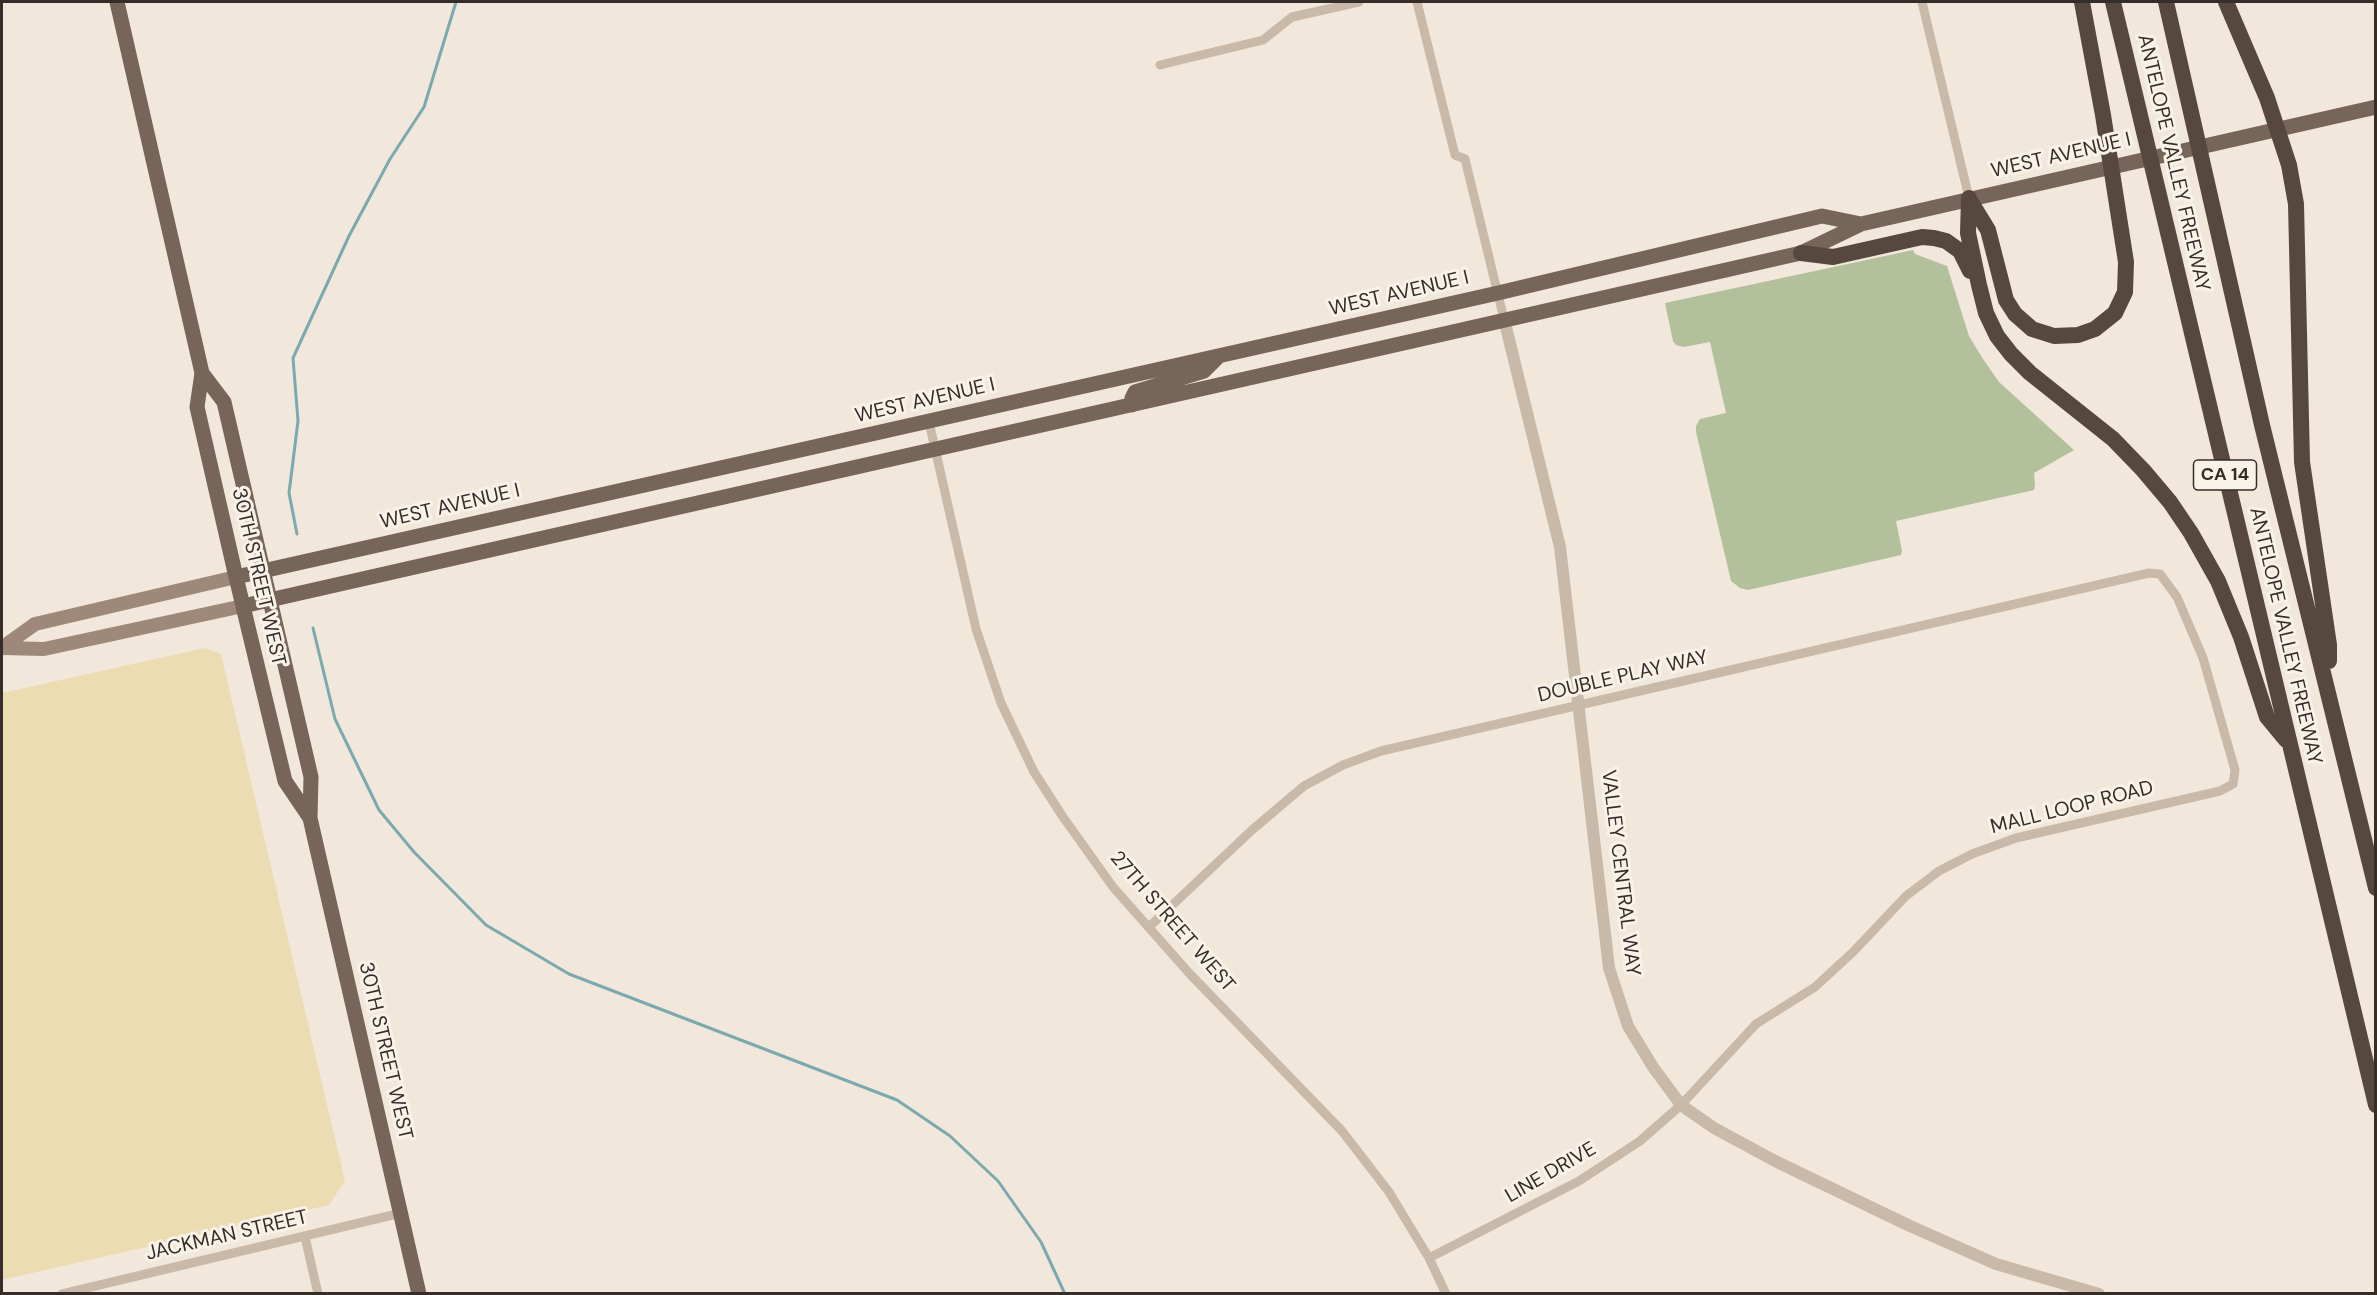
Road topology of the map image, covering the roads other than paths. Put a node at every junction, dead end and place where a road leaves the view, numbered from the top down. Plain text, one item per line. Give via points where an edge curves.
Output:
1 (117, 2) edge
2 (1359, 2) edge
3 (1417, 2) edge
4 (1922, 2) edge
5 (2082, 2) edge
6 (2113, 2) edge
7 (2166, 2) edge
8 (2226, 2) edge
9 (1160, 65) dead end
10 (2376, 106) edge
11 (2278, 129) junction
12 (1969, 198) junction
13 (1861, 224) junction
14 (1801, 253) junction
15 (1979, 285) junction
16 (1497, 293) junction
17 (1504, 319) junction
18 (1219, 356) junction
19 (202, 373) junction
20 (1132, 405) junction
21 (929, 422) junction
22 (935, 449) junction
23 (262, 571) junction
24 (2160, 574) joint
25 (236, 578) junction
26 (269, 600) junction
27 (243, 606) junction
28 (2, 647) edge
29 (2329, 693) junction
30 (1580, 706) junction
31 (2289, 743) junction
32 (310, 818) junction
33 (2376, 888) edge
34 (1149, 927) junction
35 (1681, 1105) junction
36 (2376, 1105) edge
37 (400, 1213) junction
38 (305, 1237) junction
39 (1430, 1258) junction
40 (62, 1293) edge
41 (318, 1293) edge
42 (419, 1293) edge
43 (1446, 1293) edge
44 (2099, 1293) edge

1 - 19 main road, 30TH STREET WEST
2 - 9 street via 1292,17 1263,40
3 - 16 street via 1455,155 1465,159
4 - 12 street
5 - 12 highway via 2126,262 2124,292 2115,313 2095,329 2078,335 2054,336 2032,329 2015,314 2007,300 1988,230
6 - 31 highway, ANTELOPE VALLEY FREEWAY / CA 14
7 - 29 highway, ANTELOPE VALLEY FREEWAY / CA 14 via 2262,424
8 - 11 highway
10 - 11 main road, WEST AVENUE I
11 - 12 main road, WEST AVENUE I
11 - 29 highway via 2296,204 2302,462 2329,645
12 - 13 main road, WEST AVENUE I
12 - 15 highway via 1968,233
13 - 14 main road, WEST AVENUE I
13 - 16 main road, WEST AVENUE I via 1822,216
14 - 15 highway via 1833,257 1922,237 1934,238 1960,251
14 - 17 main road, WEST AVENUE I
15 - 31 highway via 1986,313 2011,354 2136,462 2192,533 2218,581 2241,637 2267,717
16 - 17 street
16 - 18 main road, WEST AVENUE I
17 - 20 main road, WEST AVENUE I
17 - 30 street, VALLEY CENTRAL WAY via 1560,547
18 - 20 main road via 1204,371 1135,392
18 - 21 main road, WEST AVENUE I
19 - 23 main road, 30TH STREET WEST via 224,402
19 - 25 main road, 30TH STREET WEST via 197,407
20 - 22 main road, WEST AVENUE I
21 - 22 street, 27TH STREET WEST
21 - 23 main road, WEST AVENUE I
22 - 26 main road, WEST AVENUE I
22 - 34 street, 27TH STREET WEST via 976,629 1001,703 1034,771 1063,817 1113,887
23 - 25 main road, WEST AVENUE I
23 - 26 main road, 30TH STREET WEST
24 - 30 street, DOUBLE PLAY WAY via 2149,573
24 - 35 street, MALL LOOP ROAD via 2177,597 2203,658 2235,770 2233,784 2016,837 1939,871 1906,896 1815,987 1756,1024
25 - 27 main road, 30TH STREET WEST
25 - 28 main road, WEST AVENUE I via 35,624
26 - 27 main road, WEST AVENUE I
26 - 32 main road, 30TH STREET WEST via 311,777
27 - 28 main road, WEST AVENUE I via 44,649
27 - 32 main road, 30TH STREET WEST via 285,781
29 - 33 highway, ANTELOPE VALLEY FREEWAY / CA 14
30 - 34 street, DOUBLE PLAY WAY via 1381,751 1343,765 1305,786 1252,830
30 - 35 street, VALLEY CENTRAL WAY via 1609,968 1628,1026
31 - 36 highway, ANTELOPE VALLEY FREEWAY / CA 14
32 - 37 main road, 30TH STREET WEST
34 - 39 street, 27TH STREET WEST via 1342,1131 1389,1192
35 - 39 street, LINE DRIVE via 1640,1141 1579,1181
35 - 44 street, VALLEY CENTRAL WAY via 1777,1162 1910,1226 1996,1264
37 - 38 street, JACKMAN STREET
37 - 42 main road, 30TH STREET WEST
38 - 40 street, JACKMAN STREET
38 - 41 street
39 - 43 street, 27TH STREET WEST

